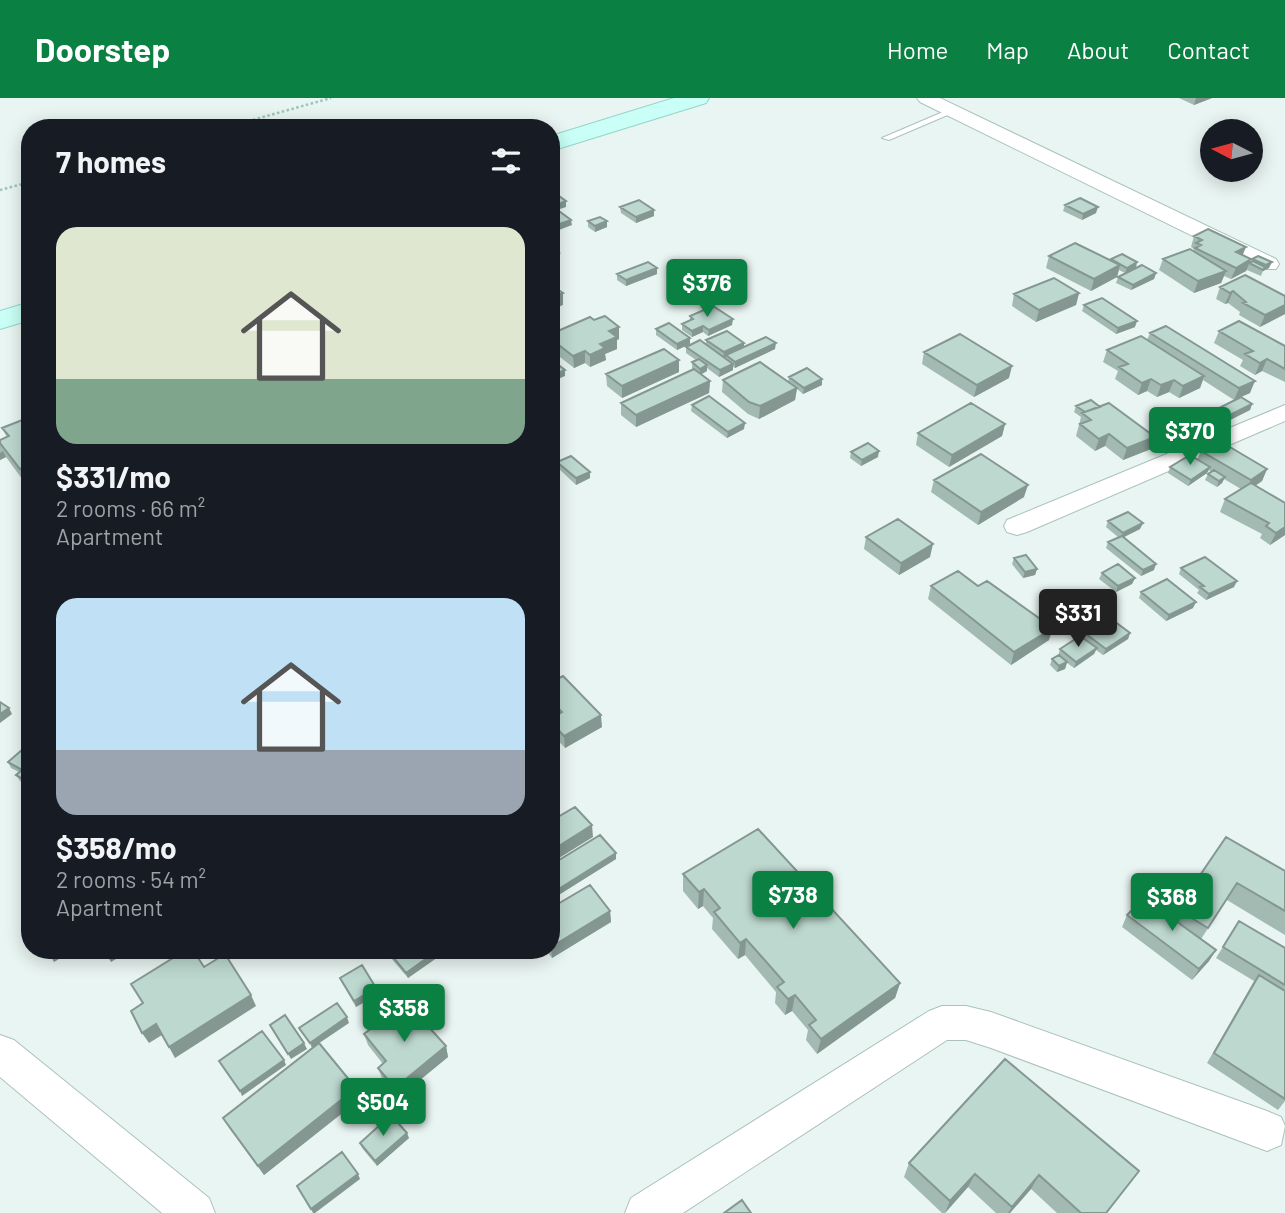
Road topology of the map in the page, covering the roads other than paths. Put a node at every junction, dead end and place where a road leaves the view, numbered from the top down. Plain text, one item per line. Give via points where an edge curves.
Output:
1 (698, 98) edge
2 (926, 98) edge
3 (953, 111) junction
4 (886, 138) dead end
5 (560, 142) edge
6 (1268, 264) edge
7 (21, 314) edge
8 (0, 320) edge
9 (1285, 412) edge
10 (1017, 526) dead end
11 (0, 1053) edge
12 (1267, 1131) dead end
13 (194, 1213) edge
14 (646, 1213) edge

1 - 5 street
2 - 3 street
3 - 4 lane
3 - 6 street
7 - 8 street
9 - 10 street
11 - 13 street
12 - 14 street via 992,1030 942,1023

